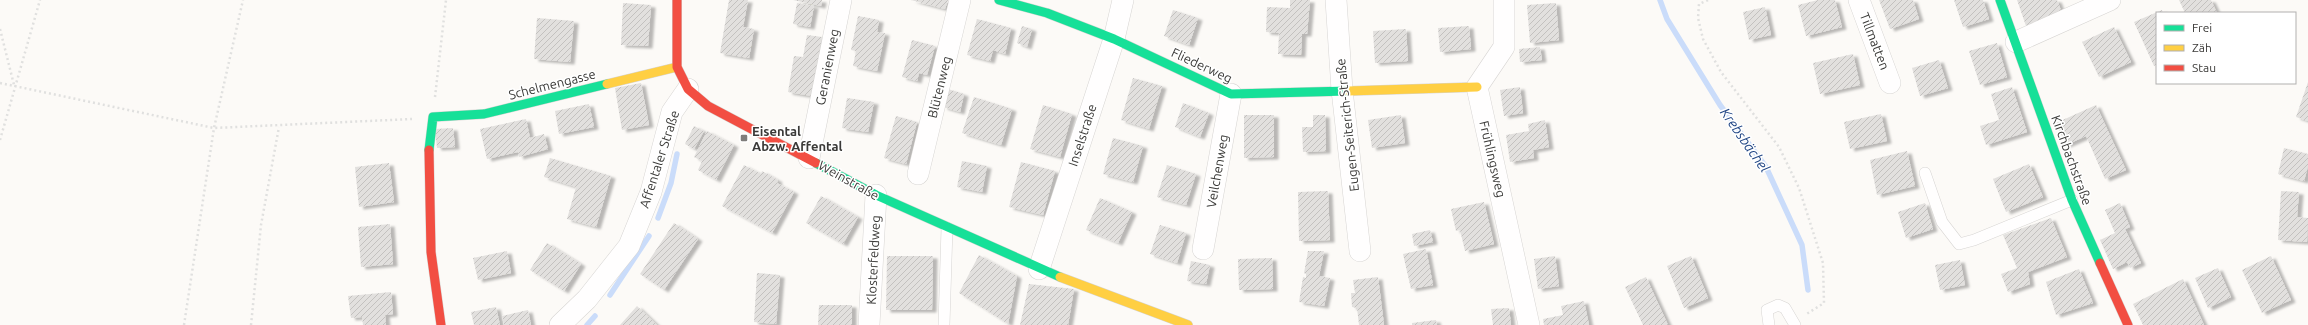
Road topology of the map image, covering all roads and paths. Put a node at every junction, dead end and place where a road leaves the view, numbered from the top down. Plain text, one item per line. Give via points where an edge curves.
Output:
1 (40, 0) edge
2 (243, 0) edge
3 (446, 0) edge
4 (677, 0) edge
5 (841, 0) edge
6 (960, 0) edge
7 (999, 0) edge
8 (1123, 0) edge
9 (1336, 0) edge
10 (1504, 0) edge
11 (1708, 0) edge
12 (1859, 0) edge
13 (2000, 0) edge
14 (2110, 0) edge
15 (0, 29) edge
16 (1114, 39) junction
17 (2016, 42) junction
18 (677, 67) junction
19 (0, 83) edge
20 (1890, 83) dead end
21 (14, 85) junction
22 (1477, 87) junction
23 (688, 89) junction
24 (1342, 90) junction
25 (1231, 94) junction
26 (433, 117) junction
27 (279, 127) junction
28 (214, 128) junction
29 (0, 140) edge
30 (809, 158) junction
31 (1925, 173) dead end
32 (918, 174) dead end
33 (876, 196) junction
34 (2072, 200) junction
35 (947, 228) junction
36 (1203, 249) dead end
37 (1360, 251) dead end
38 (1039, 269) junction
39 (1794, 322) edge
40 (184, 325) edge
41 (251, 325) edge
42 (441, 325) edge
43 (560, 325) edge
44 (869, 325) edge
45 (944, 325) edge
46 (1188, 325) edge
47 (1529, 325) edge
48 (1769, 325) edge
49 (2128, 325) edge

1 - 21 path
2 - 28 path
3 - 26 path
4 - 18 street, Weinstraße
5 - 30 street, Geranienweg
6 - 32 street, Blütenweg
7 - 16 street, Fliederweg via 1047,13
8 - 16 street, Inselstraße
9 - 24 street, Eugen-Seiterich-Straße
10 - 22 street via 1504,47
11 - 39 path via 1699,4 1698,18 1703,39 1721,72 1779,147 1799,188 1823,263 1824,303
12 - 20 street, Tillmatten
13 - 17 street, Kirchbachstraße
14 - 17 street
15 - 21 path
16 - 25 street, Fliederweg
16 - 38 street, Inselstraße
17 - 34 street, Kirchbachstraße
18 - 23 street, Weinstraße
18 - 26 street, Schelmengasse via 484,114
19 - 21 path
21 - 28 path
21 - 29 path
22 - 24 street, Fliederweg
22 - 47 street, Frühlingsweg
23 - 30 street, Weinstraße via 708,106
23 - 43 street, Affentaler Straße via 672,112 651,192 628,246 587,298
24 - 25 street, Fliederweg
24 - 37 street, Eugen-Seiterich-Straße
25 - 36 street, Veilchenweg
26 - 27 path
26 - 42 street via 429,142 431,252
27 - 28 path
27 - 41 path via 261,225
28 - 40 path
30 - 33 street, Weinstraße
31 - 34 lane via 1942,222 1959,244
33 - 35 street, Weinstraße
33 - 44 street, Klosterfeldweg
34 - 49 street, Kirchbachstraße
35 - 38 street, Weinstraße
35 - 45 lane
38 - 46 street, Weinstraße
39 - 48 lane via 1784,308 1778,305 1767,310

